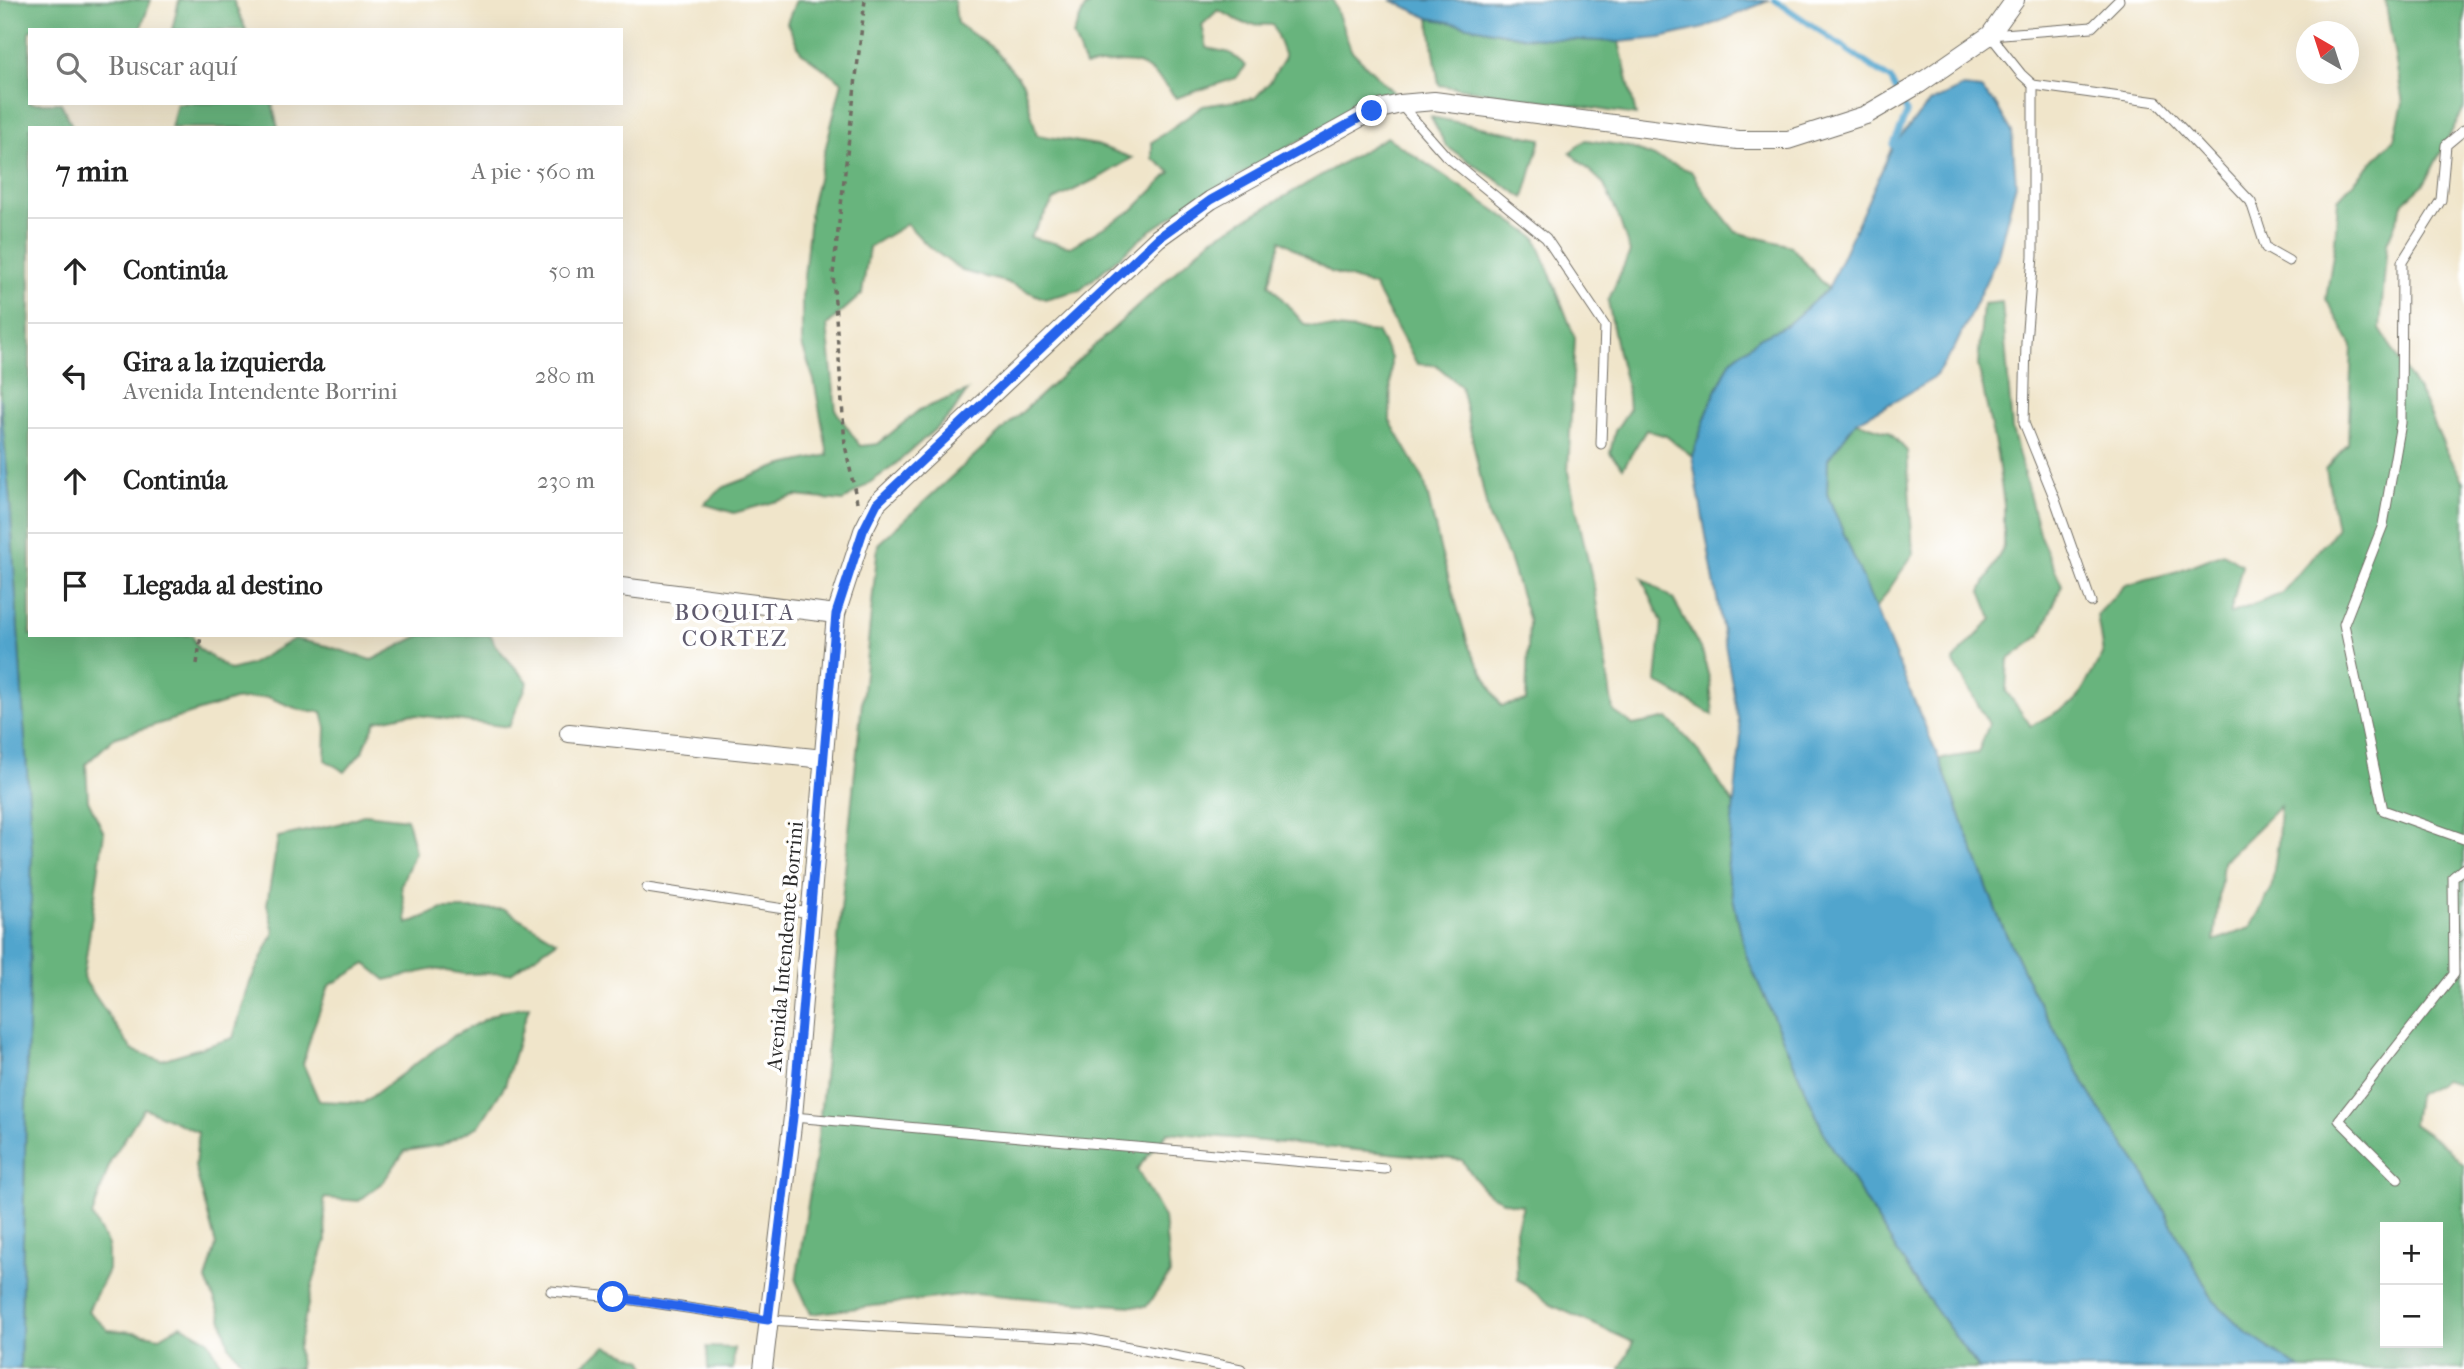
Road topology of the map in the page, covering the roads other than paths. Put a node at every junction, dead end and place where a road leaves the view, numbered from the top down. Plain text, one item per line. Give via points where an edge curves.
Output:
1 (2015, 0) edge
2 (2119, 0) edge
3 (1990, 35) junction
4 (2033, 85) junction
5 (1400, 104) junction
6 (2464, 130) edge
7 (2289, 261) dead end
8 (1601, 444) dead end
9 (623, 587) edge
10 (2091, 602) dead end
11 (836, 614) junction
12 (569, 733) dead end
13 (824, 759) junction
14 (2464, 839) edge
15 (2464, 868) edge
16 (647, 888) dead end
17 (810, 913) junction
18 (793, 1117) junction
19 (1385, 1169) dead end
20 (2398, 1179) dead end
21 (551, 1291) dead end
22 (768, 1320) junction
23 (763, 1369) edge
24 (1241, 1369) edge

1 - 3 street
2 - 3 lane via 2092,27
3 - 4 lane
3 - 5 street, Avenida Intendente Borrini via 1866,115 1788,139 1738,139 1434,101
4 - 7 lane via 2157,102 2251,202 2266,248
4 - 10 lane via 2033,256 2025,423
5 - 8 lane via 1446,156 1546,238 1605,326
5 - 11 street, Avenida Intendente Borrini via 1372,111 1234,187 1158,238 877,503
6 - 14 lane via 2446,145 2441,200 2402,262 2401,423 2383,525 2344,624 2383,810
9 - 11 street
11 - 13 street, Avenida Intendente Borrini
12 - 13 street
13 - 17 street, Avenida Intendente Borrini
15 - 20 lane via 2453,877 2454,974 2339,1120
16 - 17 lane
17 - 18 street, Avenida Intendente Borrini
18 - 19 lane
18 - 22 street, Avenida Intendente Borrini
21 - 22 lane
22 - 23 street, Avenida Intendente Borrini
22 - 24 lane via 1083,1338

